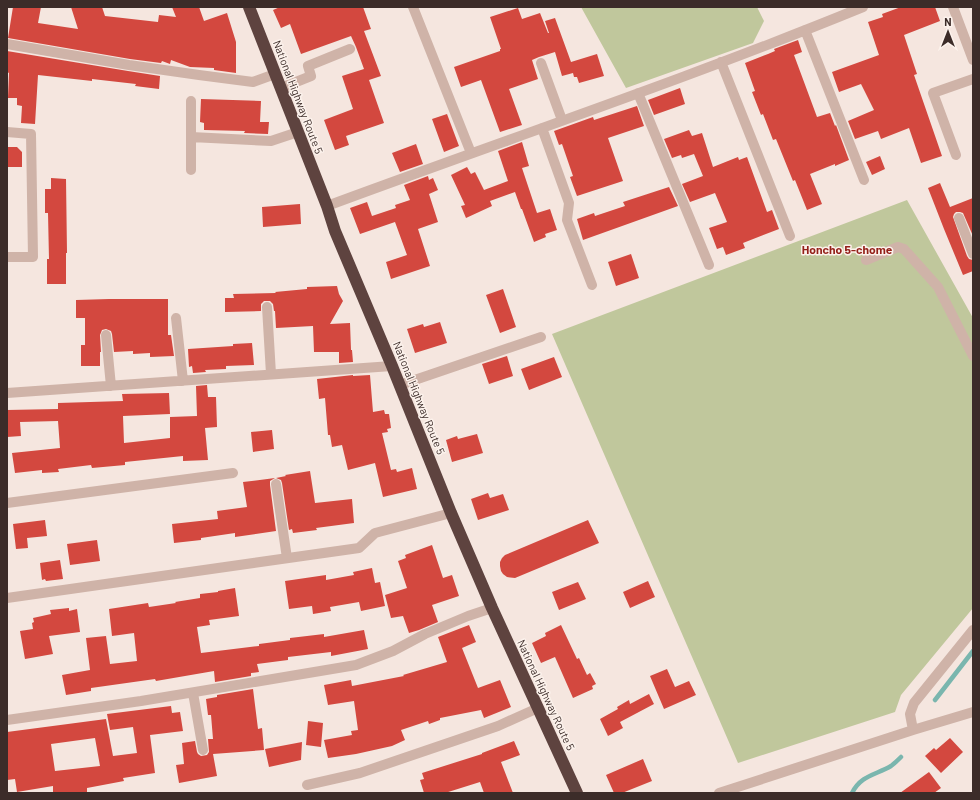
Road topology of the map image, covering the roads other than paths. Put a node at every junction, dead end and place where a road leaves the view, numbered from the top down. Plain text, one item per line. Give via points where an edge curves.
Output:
1 (249, 7) edge
2 (413, 7) edge
3 (863, 7) edge
4 (953, 7) edge
5 (852, 9) edge
6 (805, 30) junction
7 (7, 44) edge
8 (350, 49) dead end
9 (973, 60) edge
10 (721, 62) junction
11 (541, 63) dead end
12 (276, 74) junction
13 (973, 79) edge
14 (281, 88) junction
15 (638, 93) junction
16 (191, 101) dead end
17 (562, 120) junction
18 (542, 128) junction
19 (7, 132) edge
20 (298, 132) junction
21 (191, 137) junction
22 (471, 153) junction
23 (956, 155) dead end
24 (191, 170) dead end
25 (864, 180) dead end
26 (327, 206) junction
27 (959, 218) dead end
28 (790, 236) dead end
29 (973, 254) edge
30 (7, 258) edge
31 (866, 260) dead end
32 (710, 265) dead end
33 (592, 284) dead end
34 (266, 307) dead end
35 (176, 318) dead end
36 (106, 335) dead end
37 (541, 337) dead end
38 (973, 356) edge
39 (392, 366) junction
40 (271, 374) junction
41 (183, 381) junction
42 (400, 385) junction
43 (111, 386) junction
44 (7, 393) edge
45 (233, 473) dead end
46 (276, 484) dead end
47 (7, 503) edge
48 (451, 513) junction
49 (287, 558) junction
50 (7, 598) edge
51 (492, 608) junction
52 (973, 630) edge
53 (193, 693) junction
54 (538, 708) junction
55 (973, 712) edge
56 (7, 720) edge
57 (913, 730) junction
58 (202, 750) dead end
59 (307, 785) dead end
60 (577, 793) edge
61 (719, 793) edge

1 - 12 highway, National Highway Route 5
2 - 22 street
3 - 5 street
4 - 9 street
5 - 6 street
6 - 10 street
6 - 25 street
7 - 12 street via 129,65 253,82
8 - 14 street via 308,66 311,76
10 - 15 street
10 - 28 street
11 - 17 street
12 - 14 highway, National Highway Route 5
13 - 23 street via 933,93
14 - 20 highway, National Highway Route 5
15 - 17 street
15 - 32 street
16 - 21 street
17 - 18 street
18 - 22 street
18 - 33 street via 569,203 568,220
19 - 30 street via 31,134 32,257
20 - 21 street via 271,141
20 - 26 highway, National Highway Route 5
21 - 24 street
22 - 26 street
26 - 39 highway, National Highway Route 5
27 - 29 street
31 - 38 street via 898,247 904,249 938,287
34 - 40 street
35 - 41 street
36 - 43 street
37 - 42 street
39 - 40 street
39 - 42 highway, National Highway Route 5
40 - 41 street
41 - 43 street
42 - 48 highway, National Highway Route 5
43 - 44 street
45 - 47 street
46 - 49 street
48 - 49 street via 376,533 359,548
48 - 51 highway, National Highway Route 5
49 - 50 street
51 - 53 street via 356,665
51 - 54 highway, National Highway Route 5
52 - 57 street via 914,703 910,714
53 - 56 street
53 - 58 street
54 - 59 street via 498,726 360,773
54 - 60 highway, National Highway Route 5
55 - 57 street
57 - 61 street

